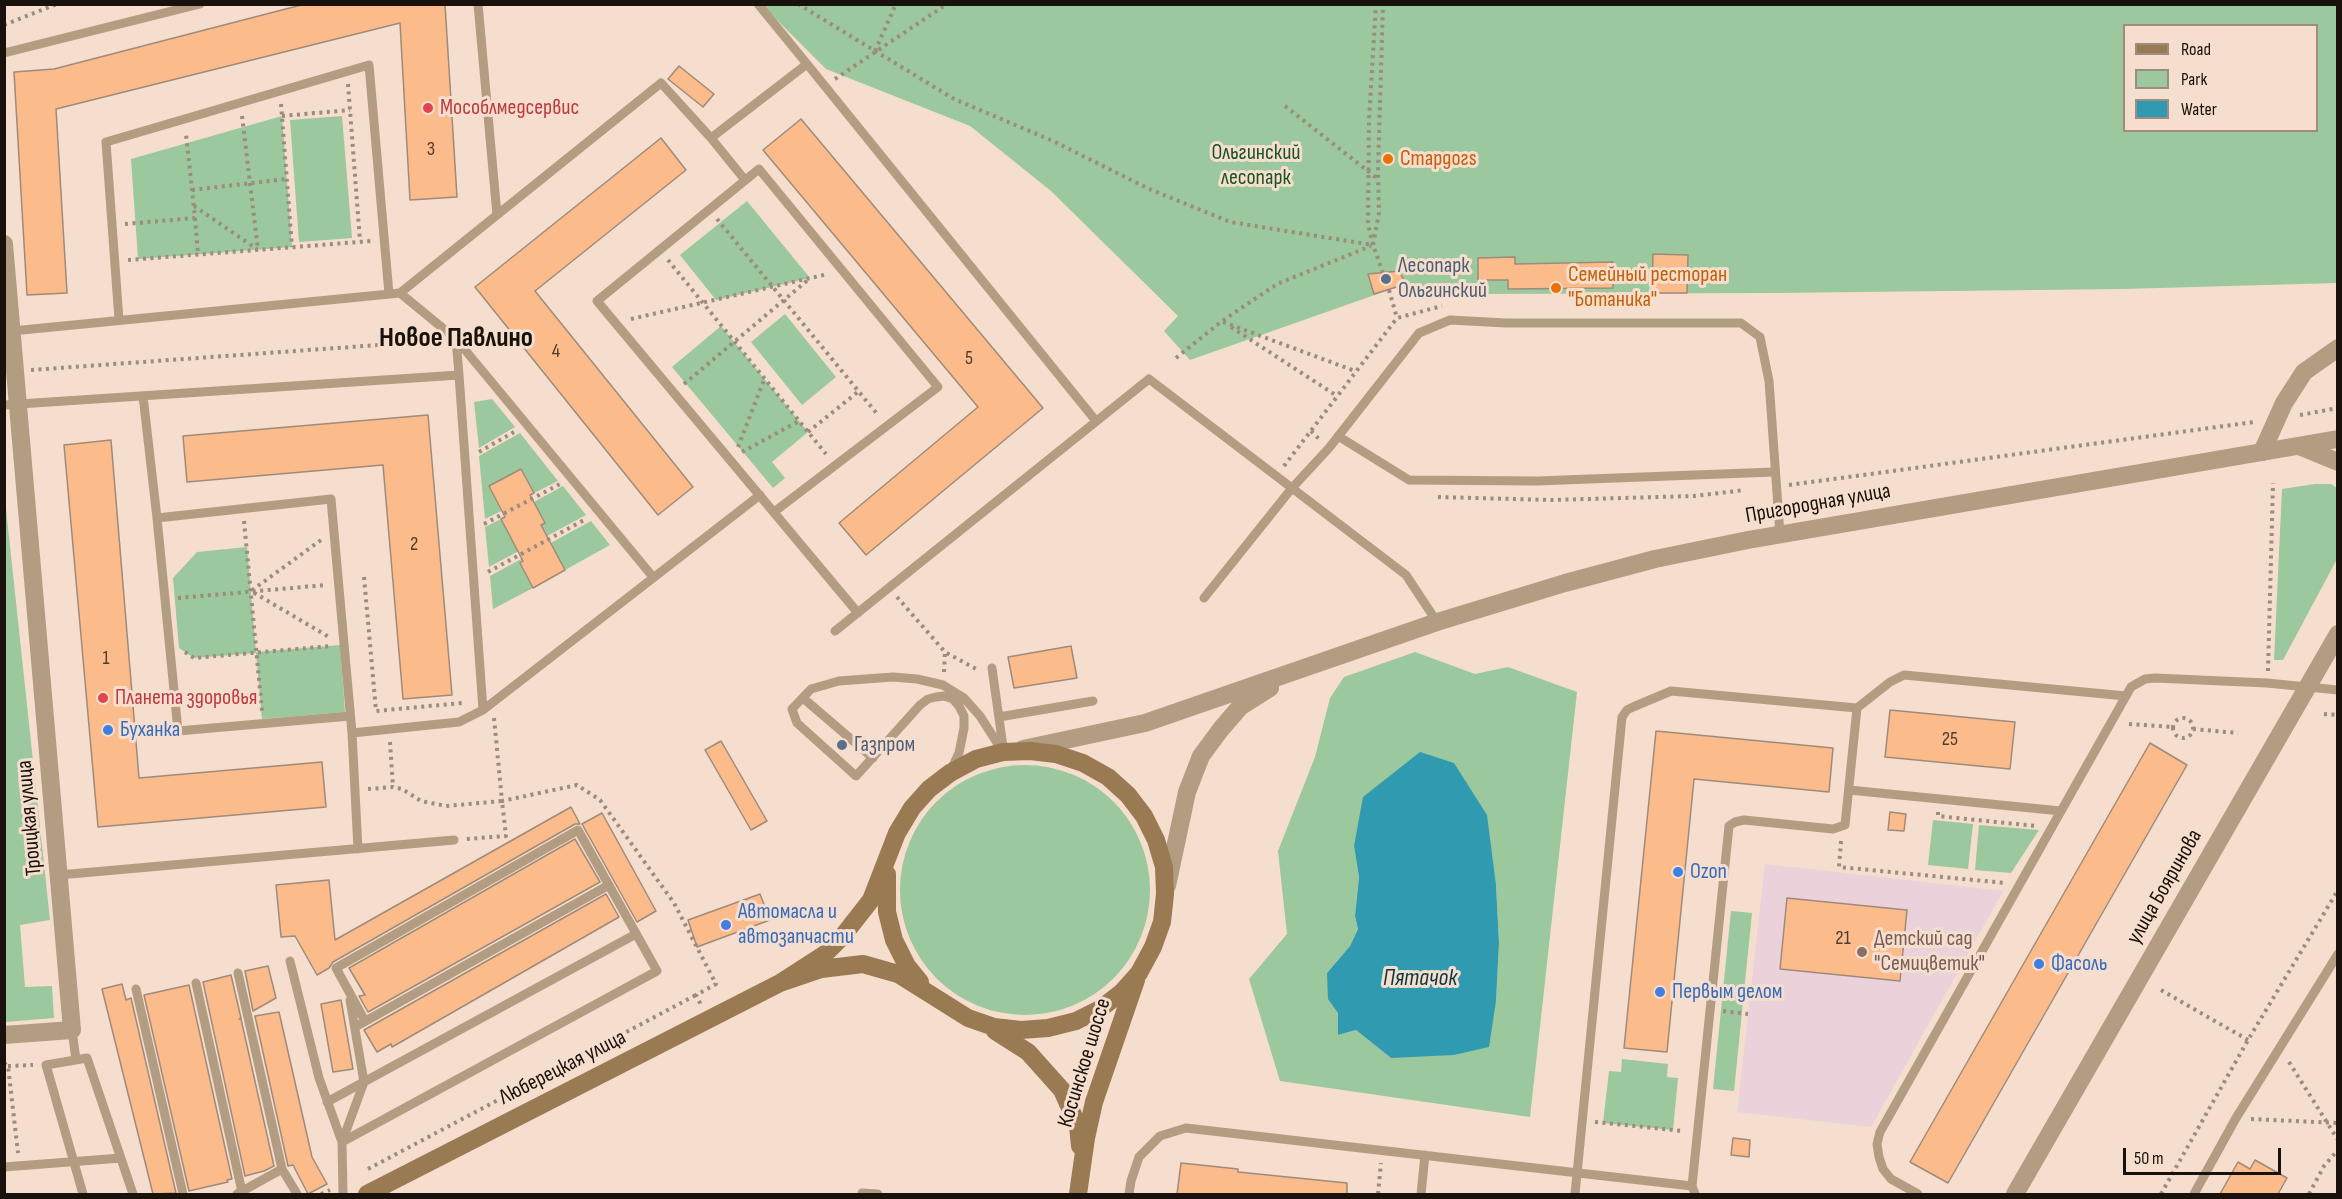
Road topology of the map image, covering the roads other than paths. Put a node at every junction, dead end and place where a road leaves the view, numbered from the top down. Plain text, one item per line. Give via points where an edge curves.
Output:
1 (200, 4) edge
2 (478, 4) edge
3 (758, 4) edge
4 (4, 53) edge
5 (807, 64) junction
6 (711, 138) junction
7 (745, 180) junction
8 (497, 215) junction
9 (4, 244) edge
10 (400, 293) junction
11 (389, 294) junction
12 (119, 320) junction
13 (12, 331) junction
14 (456, 339) junction
15 (2337, 348) edge
16 (459, 375) junction
17 (143, 396) junction
18 (11, 405) edge
19 (1096, 421) junction
20 (1338, 436) junction
21 (2337, 439) edge
22 (2299, 446) junction
23 (2262, 452) junction
24 (2337, 462) edge
25 (1774, 472) junction
26 (1292, 488) junction
27 (760, 495) junction
28 (774, 512) junction
29 (157, 518) junction
30 (1780, 536) junction
31 (653, 577) junction
32 (1204, 598) dead end
33 (858, 613) junction
34 (1437, 622) junction
35 (835, 631) dead end
36 (2337, 634) edge
37 (1317, 665) junction
38 (992, 668) dead end
39 (2308, 687) junction
40 (2337, 690) edge
41 (2126, 696) junction
42 (803, 698) junction
43 (1093, 701) dead end
44 (1857, 708) junction
45 (483, 710) junction
46 (350, 716) junction
47 (999, 717) junction
48 (352, 733) junction
49 (1003, 752) junction
50 (873, 758) junction
51 (950, 773) junction
52 (1849, 790) junction
53 (2061, 811) junction
54 (454, 840) road end
55 (358, 849) junction
56 (889, 858) junction
57 (59, 875) junction
58 (609, 885) junction
59 (1166, 894) junction
60 (636, 934) junction
61 (2337, 954) edge
62 (290, 961) dead end
63 (238, 973) dead end
64 (1139, 973) junction
65 (196, 983) dead end
66 (780, 983) junction
67 (135, 989) dead end
68 (349, 992) junction
69 (944, 1004) junction
70 (968, 1018) junction
71 (365, 1021) junction
72 (355, 1027) junction
73 (72, 1030) junction
74 (4, 1035) edge
75 (76, 1060) junction
76 (364, 1082) junction
77 (327, 1102) junction
78 (342, 1142) junction
79 (1425, 1155) junction
80 (121, 1158) junction
81 (73, 1162) junction
82 (4, 1167) edge
83 (282, 1169) junction
84 (1080, 1169) junction
85 (1577, 1173) junction
86 (1694, 1190) edge
87 (239, 1193) edge
88 (82, 1194) edge
89 (133, 1194) edge
90 (183, 1194) edge
91 (297, 1194) edge
92 (343, 1194) edge
93 (367, 1194) edge
94 (862, 1194) edge
95 (878, 1194) edge
96 (1078, 1194) edge
97 (1130, 1194) edge
98 (1421, 1194) edge
99 (1575, 1194) edge
100 (1918, 1194) edge
101 (2015, 1194) edge
102 (2194, 1194) edge

1 - 4 lane
2 - 8 lane
3 - 5 lane
5 - 6 lane
5 - 19 lane
6 - 7 lane
6 - 8 lane via 661,83
7 - 27 lane via 597,301
7 - 28 lane via 759,170 938,387
8 - 10 lane
9 - 13 street, Троицкая улица
10 - 11 lane
10 - 14 lane
11 - 12 lane
11 - 12 lane via 369,65 106,142
12 - 13 lane
13 - 18 street, Троицкая улица via 15,372
14 - 16 lane
14 - 31 lane
15 - 23 street via 2304,372 2284,403
16 - 17 lane
16 - 45 lane
17 - 18 lane
17 - 29 lane
18 - 57 street, Троицкая улица
19 - 26 lane via 1149,380
19 - 33 lane
20 - 25 lane via 1409,480 1537,481
20 - 25 lane via 1419,333 1450,320 1741,323 1760,337 1769,381
20 - 26 lane
21 - 22 street, Пригородная улица
22 - 23 street, Пригородная улица
22 - 24 street
23 - 30 street, Пригородная улица
25 - 30 lane
26 - 32 lane
26 - 34 lane via 1406,575
27 - 28 lane
27 - 31 lane
28 - 33 lane
29 - 46 lane via 178,731
29 - 46 lane via 331,499
30 - 34 street, Пригородная улица via 1655,559
31 - 45 lane
33 - 35 lane
34 - 37 street, Пригородная улица
36 - 39 street, улица Бояринова
37 - 49 street via 1145,723
37 - 59 street via 1240,707 1201,756 1186,792
38 - 47 lane
39 - 40 lane
39 - 41 lane via 2155,678 2138,682
39 - 101 street, улица Бояринова
41 - 44 lane via 1904,675 1890,681
41 - 53 lane
42 - 49 lane via 811,690 839,681 918,678 943,685 964,698
42 - 50 lane
42 - 50 lane via 792,709 797,723 856,776
43 - 47 lane
44 - 52 lane
44 - 85 lane via 1671,691 1627,710 1622,717
45 - 48 lane via 459,722
46 - 48 lane
47 - 49 lane
48 - 55 lane
49 - 51 main road via 976,759
49 - 59 main road via 1056,754 1108,777 1144,816 1156,840
50 - 51 lane via 920,705 944,696 953,699 964,716 963,740
51 - 56 main road via 912,808 897,833
52 - 53 lane
52 - 86 lane via 1845,825 1839,828 1744,820 1729,826
53 - 100 lane via 1880,1132 1877,1144 1883,1169 1891,1179
54 - 55 lane
55 - 57 lane
56 - 66 main road via 871,900 842,937 825,954
56 - 69 main road via 885,884 894,940 907,966
57 - 73 street, Троицкая улица
58 - 60 lane
58 - 68 lane via 578,830 336,968
58 - 71 lane
59 - 64 main road via 1154,947
60 - 76 lane
60 - 78 lane via 657,971
61 - 102 lane
62 - 77 lane
63 - 83 lane
64 - 70 main road via 1100,1009 1076,1021 1021,1030 994,1027
64 - 84 main road, Косинское шоссе via 1094,1102
65 - 87 lane
66 - 69 main road via 821,969 863,964 898,974
66 - 93 main road, Люберецкая улица
67 - 90 lane
68 - 71 lane
68 - 72 lane
69 - 70 main road
70 - 84 main road, Косинское шоссе via 1028,1052 1062,1090 1078,1126
71 - 72 lane
72 - 76 lane
73 - 74 street
73 - 75 lane
75 - 80 lane via 87,1058
75 - 81 lane via 46,1065
76 - 77 lane
76 - 78 lane
77 - 78 lane
78 - 92 lane
79 - 85 lane
79 - 97 lane via 1186,1128 1160,1136 1139,1157
79 - 98 lane
80 - 81 lane
80 - 89 lane
81 - 82 lane
81 - 88 lane
83 - 87 lane
83 - 91 lane
84 - 96 main road, Косинское шоссе
85 - 86 lane
85 - 99 lane
94 - 95 lane

